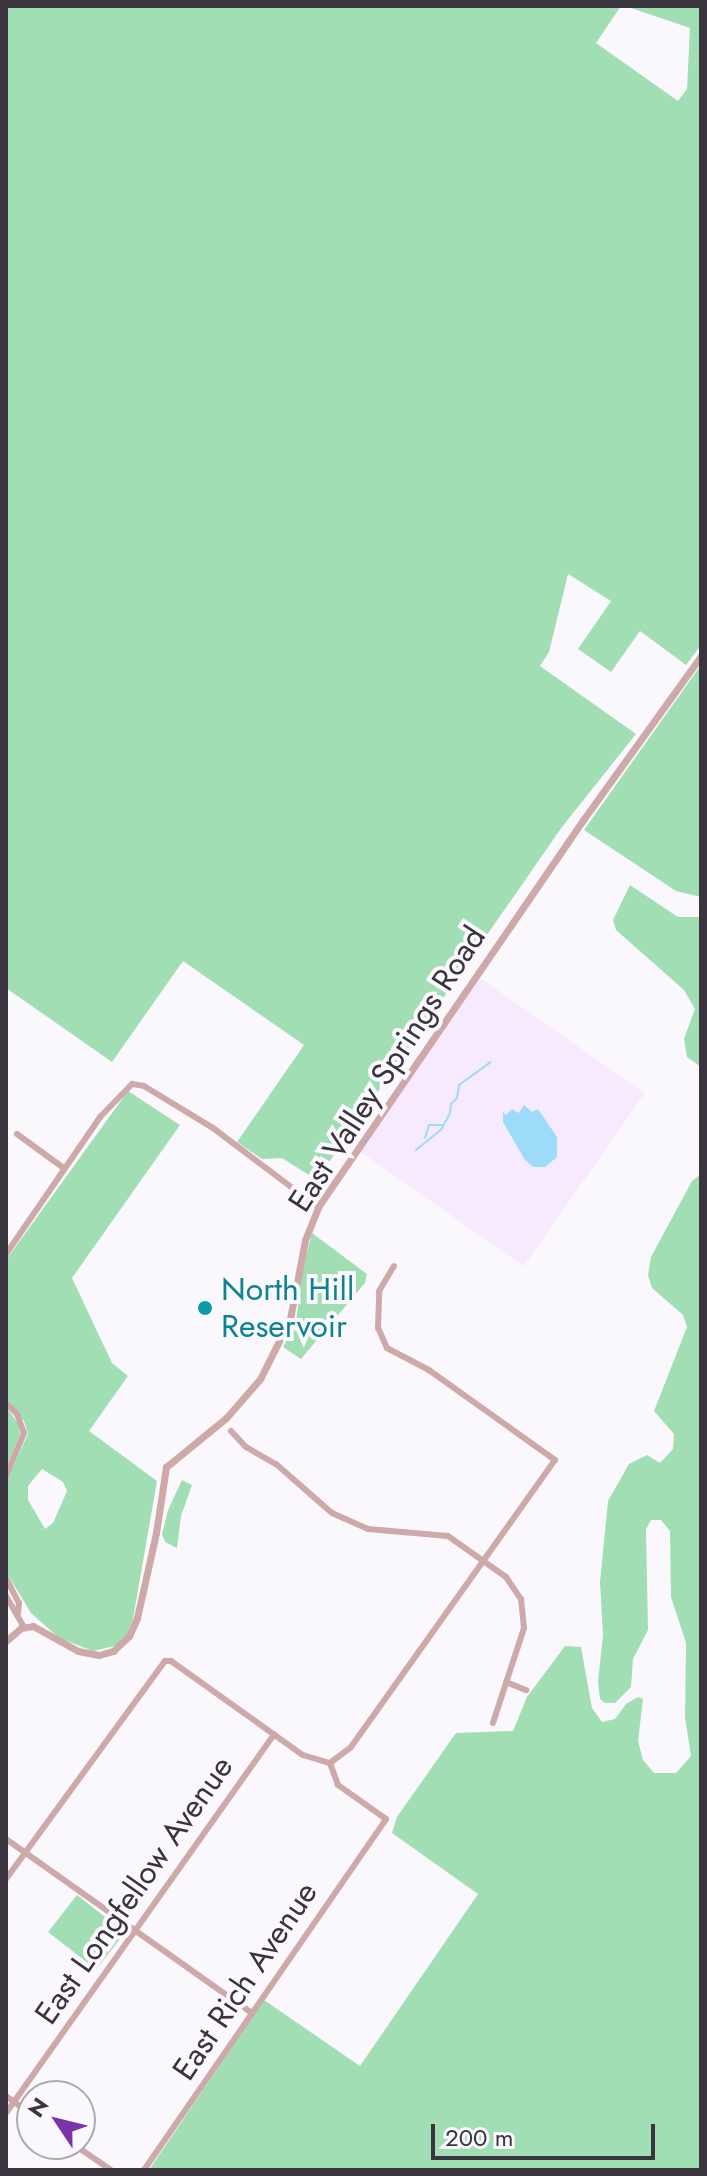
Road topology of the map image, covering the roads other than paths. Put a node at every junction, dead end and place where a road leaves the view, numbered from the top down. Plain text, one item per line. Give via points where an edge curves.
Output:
1 (701, 656) edge
2 (17, 1134) dead end
3 (65, 1169) junction
4 (318, 1207) junction
5 (6, 1254) edge
6 (394, 1266) dead end
7 (6, 1403) edge
8 (231, 1431) dead end
9 (6, 1476) edge
10 (483, 1558) junction
11 (6, 1578) edge
12 (6, 1596) edge
13 (18, 1613) junction
14 (24, 1627) junction
15 (6, 1641) edge
16 (506, 1682) junction
17 (526, 1690) dead end
18 (493, 1723) dead end
19 (274, 1734) junction
20 (330, 1763) junction
21 (6, 1839) edge
22 (25, 1853) junction
23 (6, 1879) edge
24 (135, 1931) junction
25 (250, 2012) junction
26 (6, 2096) edge
27 (14, 2102) junction
28 (6, 2113) edge
29 (144, 2170) edge

1 - 4 street, East Valley Springs Road
2 - 3 street
3 - 4 street via 107,1108 132,1084 213,1128
3 - 5 street
4 - 14 street, East Valley Springs Road via 305,1240 290,1319 271,1362 226,1418 166,1467 156,1533 129,1636 113,1651 92,1655 40,1629
6 - 10 street via 379,1291 378,1328 387,1348 429,1370 555,1460
7 - 9 street via 24,1433
8 - 10 street via 349,1522 387,1532 448,1536
10 - 16 street via 515,1588 525,1612
10 - 20 street via 351,1747
11 - 13 street via 19,1603
12 - 13 street
13 - 14 street
14 - 15 street
16 - 17 street
16 - 18 street
19 - 20 street via 303,1755
19 - 22 street via 165,1661
19 - 24 street, East Longfellow Avenue
20 - 25 street, East Rich Avenue via 338,1785 386,1819
21 - 22 street
22 - 23 street
22 - 24 street
24 - 25 street
24 - 27 street, East Longfellow Avenue
25 - 29 street, East Rich Avenue
26 - 27 street
27 - 28 street, East Longfellow Avenue

